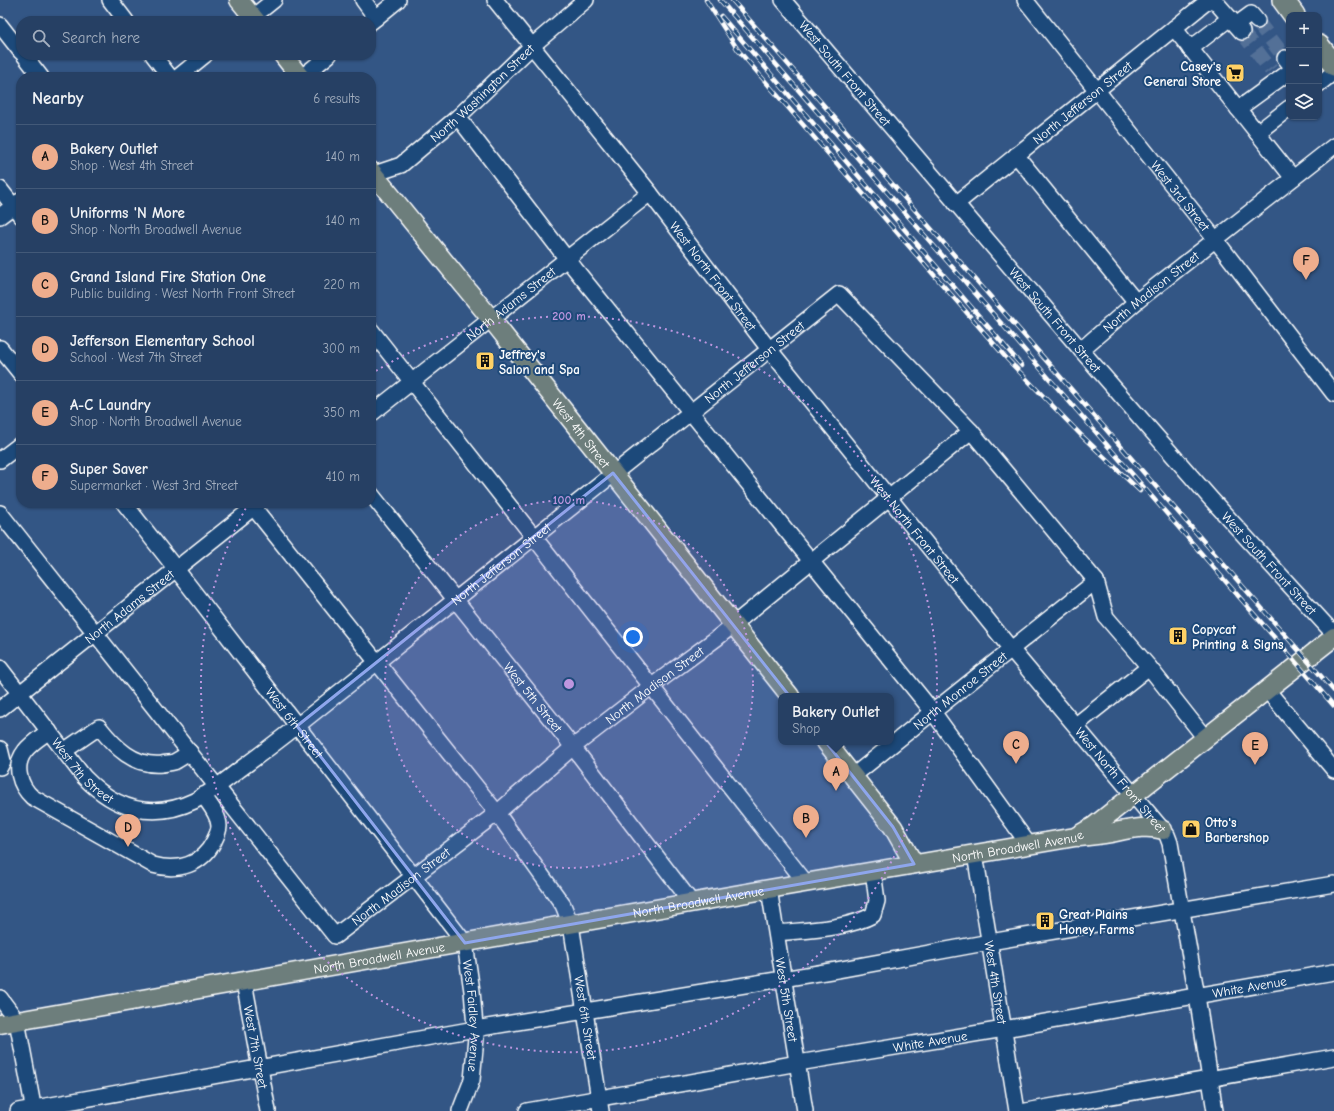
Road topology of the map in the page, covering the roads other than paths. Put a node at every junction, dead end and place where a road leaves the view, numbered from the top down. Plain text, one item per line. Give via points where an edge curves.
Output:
1 (110, 0) edge
2 (239, 0) edge
3 (274, 0) edge
4 (363, 0) edge
5 (398, 0) edge
6 (495, 0) edge
7 (586, 0) edge
8 (784, 0) edge
9 (1024, 0) edge
10 (1209, 0) edge
11 (1214, 0) edge
12 (1282, 0) edge
13 (1292, 12) edge
14 (122, 16) edge
15 (249, 16) edge
16 (256, 16) edge
17 (372, 16) edge
18 (376, 18) edge
19 (0, 25) edge
20 (1174, 28) junction
21 (16, 46) edge
22 (532, 46) junction
23 (1190, 49) junction
24 (1322, 50) edge
25 (28, 60) edge
26 (157, 60) edge
27 (199, 60) edge
28 (287, 60) edge
29 (323, 60) edge
30 (1334, 65) edge
31 (1282, 69) edge
32 (37, 72) edge
33 (166, 72) edge
34 (184, 72) edge
35 (297, 72) edge
36 (307, 72) edge
37 (1334, 72) edge
38 (1322, 82) edge
39 (1096, 89) junction
40 (1238, 109) junction
41 (1286, 110) edge
42 (458, 118) junction
43 (1257, 133) junction
44 (1334, 146) edge
45 (1016, 155) junction
46 (376, 173) edge
47 (1293, 178) junction
48 (376, 179) edge
49 (0, 189) edge
50 (650, 192) junction
51 (956, 204) junction
52 (16, 205) edge
53 (16, 208) edge
54 (0, 216) edge
55 (1215, 239) junction
56 (567, 259) junction
57 (1136, 302) junction
58 (491, 318) junction
59 (376, 336) edge
60 (0, 348) edge
61 (769, 349) junction
62 (1081, 350) junction
63 (16, 368) edge
64 (411, 382) junction
65 (1333, 390) edge
66 (376, 410) edge
67 (690, 412) junction
68 (971, 431) junction
69 (16, 448) edge
70 (0, 460) edge
71 (614, 473) junction
72 (889, 496) junction
73 (376, 500) edge
74 (128, 508) edge
75 (249, 508) edge
76 (257, 508) edge
77 (0, 513) edge
78 (534, 537) junction
79 (810, 561) junction
80 (176, 569) junction
81 (1096, 581) junction
82 (455, 600) junction
83 (733, 625) junction
84 (95, 633) junction
85 (1334, 635) edge
86 (1011, 649) junction
87 (377, 663) junction
88 (1149, 667) junction
89 (0, 668) edge
90 (652, 686) junction
91 (1267, 690) junction
92 (20, 693) junction
93 (788, 693) edge
94 (0, 709) edge
95 (933, 712) junction
96 (297, 726) junction
97 (1076, 726) junction
98 (49, 731) junction
99 (1205, 738) junction
100 (894, 743) edge
101 (828, 745) edge
102 (892, 745) edge
103 (573, 747) junction
104 (0, 749) edge
105 (64, 751) junction
106 (190, 752) junction
107 (0, 767) edge
108 (1334, 770) edge
109 (853, 776) junction
110 (218, 786) junction
111 (1133, 795) junction
112 (203, 796) junction
113 (497, 813) junction
114 (1163, 830) junction
115 (1075, 837) junction
116 (1029, 845) junction
117 (974, 854) junction
118 (914, 864) junction
119 (873, 872) junction
120 (413, 877) junction
121 (806, 883) junction
122 (1334, 884) edge
123 (769, 889) junction
124 (692, 902) junction
125 (1182, 911) junction
126 (571, 925) junction
127 (777, 933) junction
128 (990, 942) junction
129 (465, 943) junction
130 (1334, 972) edge
131 (784, 978) junction
132 (244, 982) junction
133 (1197, 996) junction
134 (0, 998) edge
135 (586, 1011) junction
136 (18, 1021) junction
137 (0, 1024) edge
138 (475, 1029) junction
139 (1004, 1029) junction
140 (1334, 1057) edge
141 (798, 1063) junction
142 (261, 1068) junction
143 (1210, 1079) junction
144 (600, 1105) edge
145 (34, 1110) edge
146 (18, 1111) edge
147 (268, 1111) edge
148 (460, 1111) edge
149 (527, 1111) edge
150 (805, 1111) edge
151 (1017, 1111) edge
152 (1026, 1111) edge
153 (1215, 1111) edge

1 - 14 street
2 - 15 main road
3 - 16 street
4 - 17 street
5 - 18 street
6 - 22 street, West North Front Street
7 - 22 street, North Washington Street
8 - 51 street, West South Front Street
9 - 39 street, West 3rd Street
10 - 20 street, North Jefferson Street
11 - 23 street via 1243,24
12 - 13 highway
19 - 21 street
20 - 23 street
20 - 39 street, North Jefferson Street
22 - 42 street, North Washington Street
22 - 50 street, West North Front Street
23 - 40 street
24 - 30 highway
25 - 32 street
26 - 33 street
27 - 34 street
28 - 35 main road
29 - 36 street
31 - 40 street
37 - 38 street
39 - 45 street, North Jefferson Street
39 - 55 street, West 3rd Street
40 - 43 street
41 - 43 street
42 - 46 street, North Washington Street via 401,165
42 - 56 street
43 - 47 street
44 - 47 street, North Madison Street
45 - 51 street, North Jefferson Street
45 - 57 street
47 - 55 street, North Madison Street
48 - 58 main road, West 4th Street
49 - 52 street
50 - 56 street, North Adams Street
50 - 61 street, West North Front Street
51 - 62 street, West South Front Street
53 - 54 street
55 - 57 street, North Madison Street
55 - 65 street, West 3rd Street
56 - 58 street, North Adams Street
56 - 67 street
57 - 62 street, North Madison Street
58 - 64 street, North Adams Street
58 - 71 main road, West 4th Street
59 - 64 street
60 - 63 street
61 - 67 street, North Jefferson Street
61 - 68 street, North Jefferson Street via 839,294
61 - 72 street, West North Front Street
62 - 85 street, West South Front Street
64 - 66 street, North Adams Street
64 - 78 street
67 - 71 street, North Jefferson Street
67 - 79 street
68 - 72 street, North Madison Street
68 - 81 street
69 - 70 street
71 - 78 street, North Jefferson Street
71 - 83 main road, West 4th Street
72 - 79 street, North Madison Street
72 - 86 street, West North Front Street
73 - 82 street, West 5th Street
74 - 80 street, West 6th Street
75 - 80 street, North Adams Street
76 - 87 street, West 6th Street
77 - 84 street
78 - 82 street, North Jefferson Street
78 - 90 street
79 - 83 street, North Madison Street
79 - 95 street
80 - 84 street, North Adams Street
80 - 96 street, West 6th Street
81 - 86 street, North Monroe Street
81 - 88 street via 1106,617
82 - 87 street, North Jefferson Street
82 - 103 street, West 5th Street
83 - 90 street, North Madison Street
83 - 93 main road, West 4th Street
84 - 92 street, North Adams Street
84 - 106 street
85 - 91 main road, North Broadwell Avenue
86 - 95 street, North Monroe Street
86 - 97 street, West North Front Street
87 - 96 street, North Jefferson Street
87 - 113 street, West 6th Street
88 - 97 street
88 - 99 street
89 - 92 street, West 7th Street
90 - 103 street, North Madison Street
90 - 121 street
91 - 99 main road, North Broadwell Avenue
91 - 108 street
92 - 94 street, North Adams Street
92 - 98 street, West 7th Street
95 - 100 street, North Monroe Street
95 - 116 street
96 - 110 street, North Jefferson Street
96 - 120 street, West 6th Street
97 - 111 street, West North Front Street
98 - 105 street, West 7th Street
98 - 112 street via 25,751 21,758 19,776 26,791 32,797 153,865 164,868 189,865 201,859 210,850 219,826 216,815
99 - 111 main road, North Broadwell Avenue
101 - 109 main road
102 - 109 street, North Monroe Street
103 - 113 street, North Madison Street
103 - 124 street, West 5th Street
104 - 107 street via 3,761
105 - 106 street via 99,727 123,753 136,761 155,764 174,762
105 - 112 street, West 7th Street via 98,791 112,800 138,810 153,812 168,809
106 - 110 street
109 - 118 main road via 893,827
110 - 112 street, West 7th Street
110 - 120 street, North Madison Street via 335,936
111 - 114 street, West North Front Street
111 - 115 main road, North Broadwell Avenue via 1094,826
113 - 120 street, North Madison Street
113 - 126 street, West 6th Street via 564,905
114 - 115 main road via 1146,827
114 - 125 street, West North Front Street via 1170,843
115 - 116 main road, North Broadwell Avenue
116 - 117 main road, North Broadwell Avenue
117 - 118 main road, North Broadwell Avenue
117 - 128 street, West 4th Street
118 - 119 main road, North Broadwell Avenue
119 - 121 main road, North Broadwell Avenue
119 - 127 street via 877,901 873,915 862,921 816,930
120 - 129 street, West 6th Street
121 - 123 main road, North Broadwell Avenue
122 - 125 street
123 - 124 main road, North Broadwell Avenue
123 - 127 street, West 5th Street
124 - 126 main road, North Broadwell Avenue
125 - 128 street
125 - 133 street, West North Front Street
126 - 129 main road, North Broadwell Avenue
126 - 135 street, West 6th Street
127 - 131 street, West 5th Street
128 - 131 street
128 - 139 street, West 4th Street
129 - 132 main road, North Broadwell Avenue
129 - 138 street, West Faidley Avenue
130 - 133 street, White Avenue
131 - 135 street
131 - 141 street, West 5th Street
132 - 136 main road, North Broadwell Avenue
132 - 142 street, West 7th Street
133 - 139 street, White Avenue
133 - 143 street, West North Front Street
134 - 136 street
135 - 138 street
135 - 144 street, West 6th Street
136 - 137 main road, North Broadwell Avenue
136 - 145 street
138 - 142 street
138 - 148 street, West Faidley Avenue via 472,1080
139 - 141 street, White Avenue
139 - 151 street, West 4th Street
140 - 143 street
141 - 144 street, White Avenue
141 - 150 street, West 5th Street
142 - 145 street
142 - 147 street, West 7th Street
143 - 152 street
143 - 153 street, West North Front Street
144 - 149 street, White Avenue
145 - 146 street

